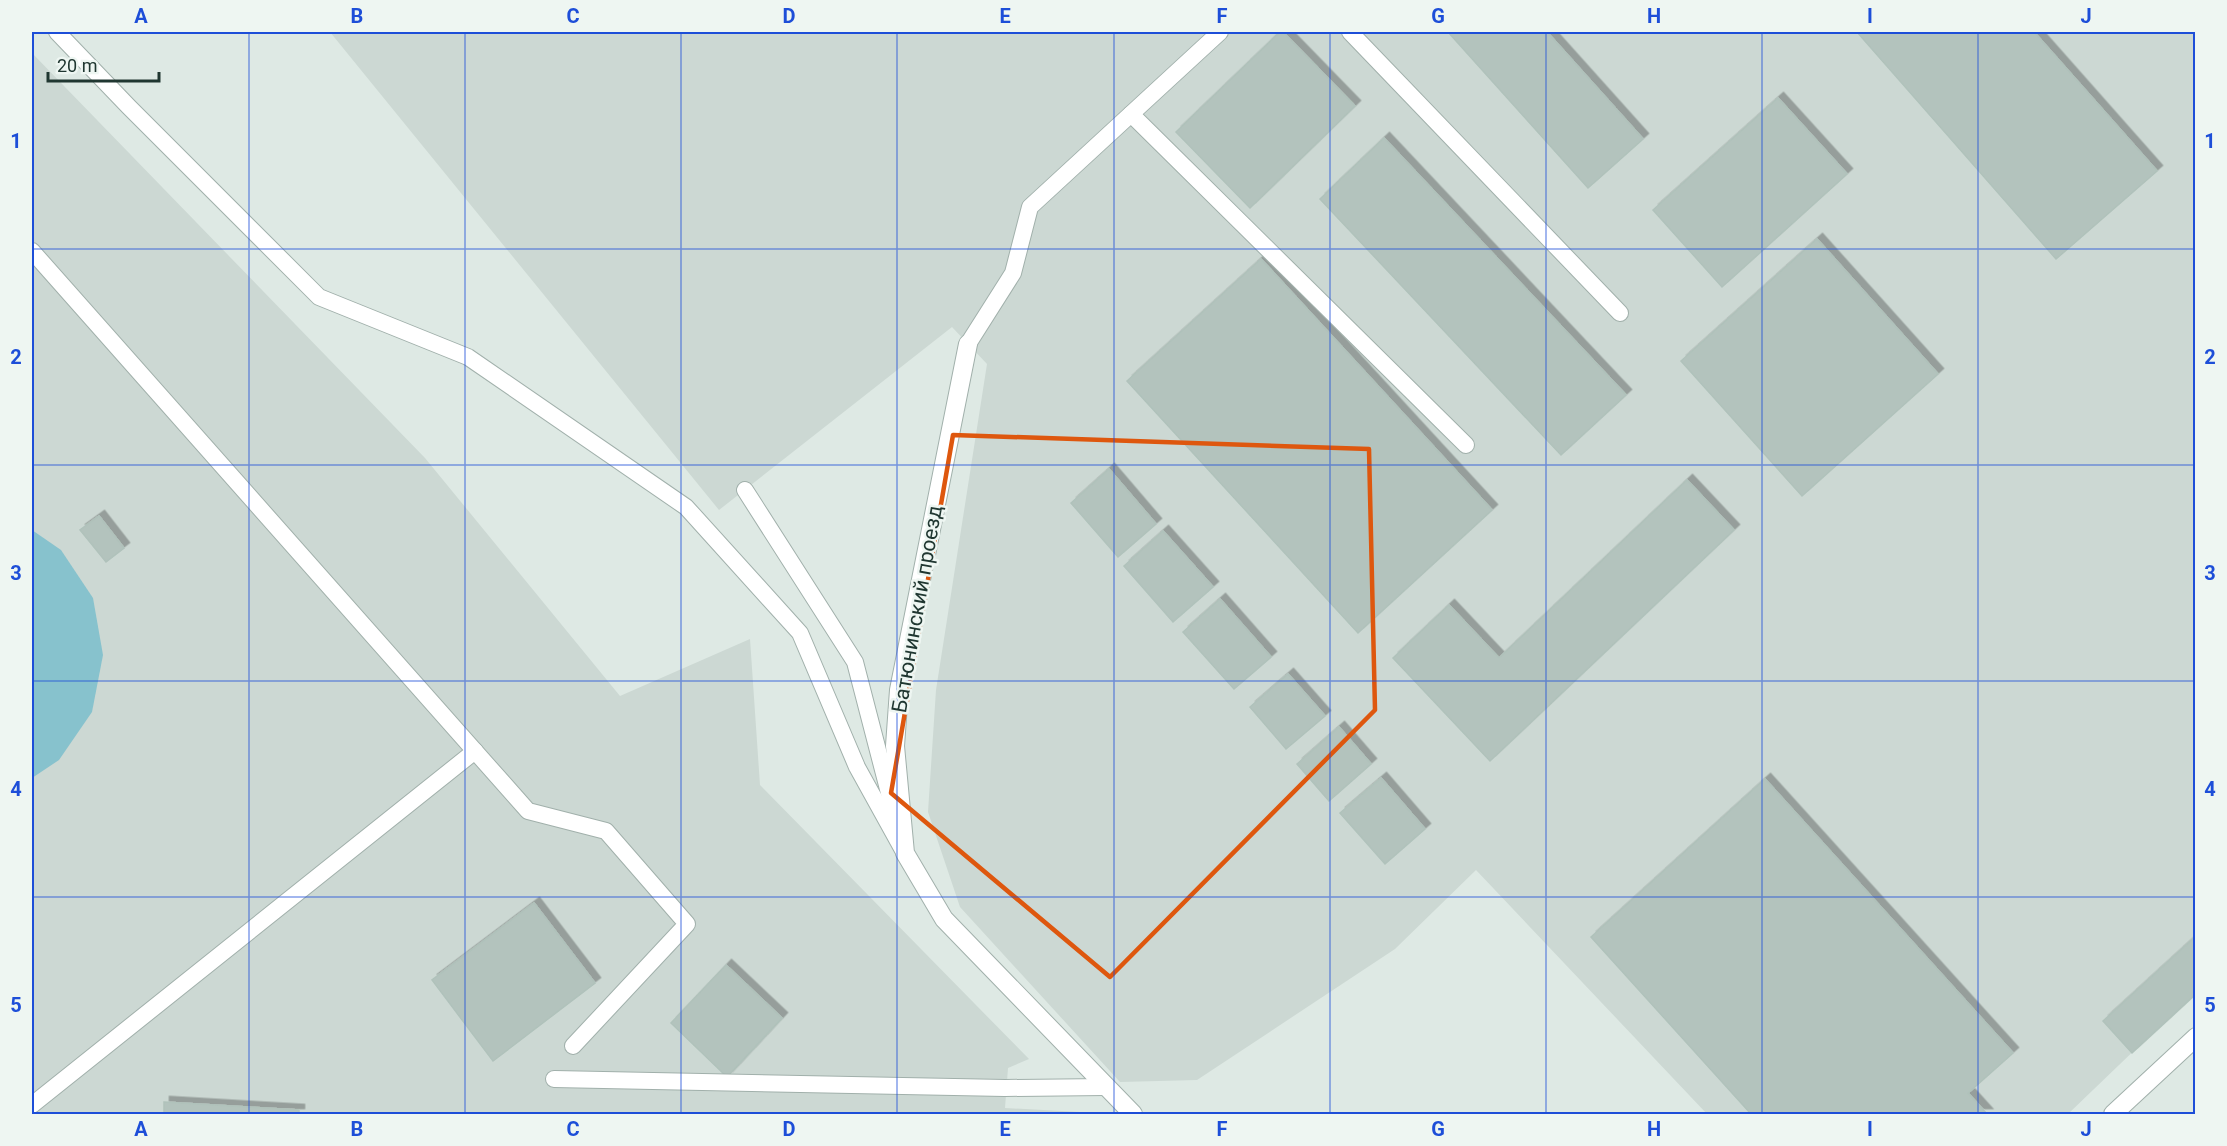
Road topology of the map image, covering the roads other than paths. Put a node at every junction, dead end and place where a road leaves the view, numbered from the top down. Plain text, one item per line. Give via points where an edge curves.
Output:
1 (57, 32) edge
2 (1220, 32) edge
3 (1350, 32) edge
4 (1131, 114) junction
5 (32, 250) edge
6 (1620, 313) dead end
7 (968, 344) joint
8 (1466, 445) dead end
9 (745, 490) dead end
10 (475, 751) junction
11 (905, 853) junction
12 (2196, 1037) edge
13 (573, 1046) dead end
14 (554, 1079) dead end
15 (1106, 1087) junction
16 (32, 1106) edge
17 (1133, 1114) edge
18 (2113, 1114) edge

1 - 11 lane via 319,297 468,357 686,507 800,633 857,767
2 - 4 lane
3 - 6 lane
4 - 7 lane via 1030,207 1013,273
4 - 8 lane
5 - 10 lane
7 - 11 street, Батюнинский проезд via 899,690 895,746
9 - 11 lane via 855,662
10 - 13 lane via 528,812 606,831 687,924
10 - 16 lane
11 - 15 street, Батюнинский проезд via 944,919
12 - 18 street
14 - 15 lane
15 - 17 street, Батюнинский проезд

